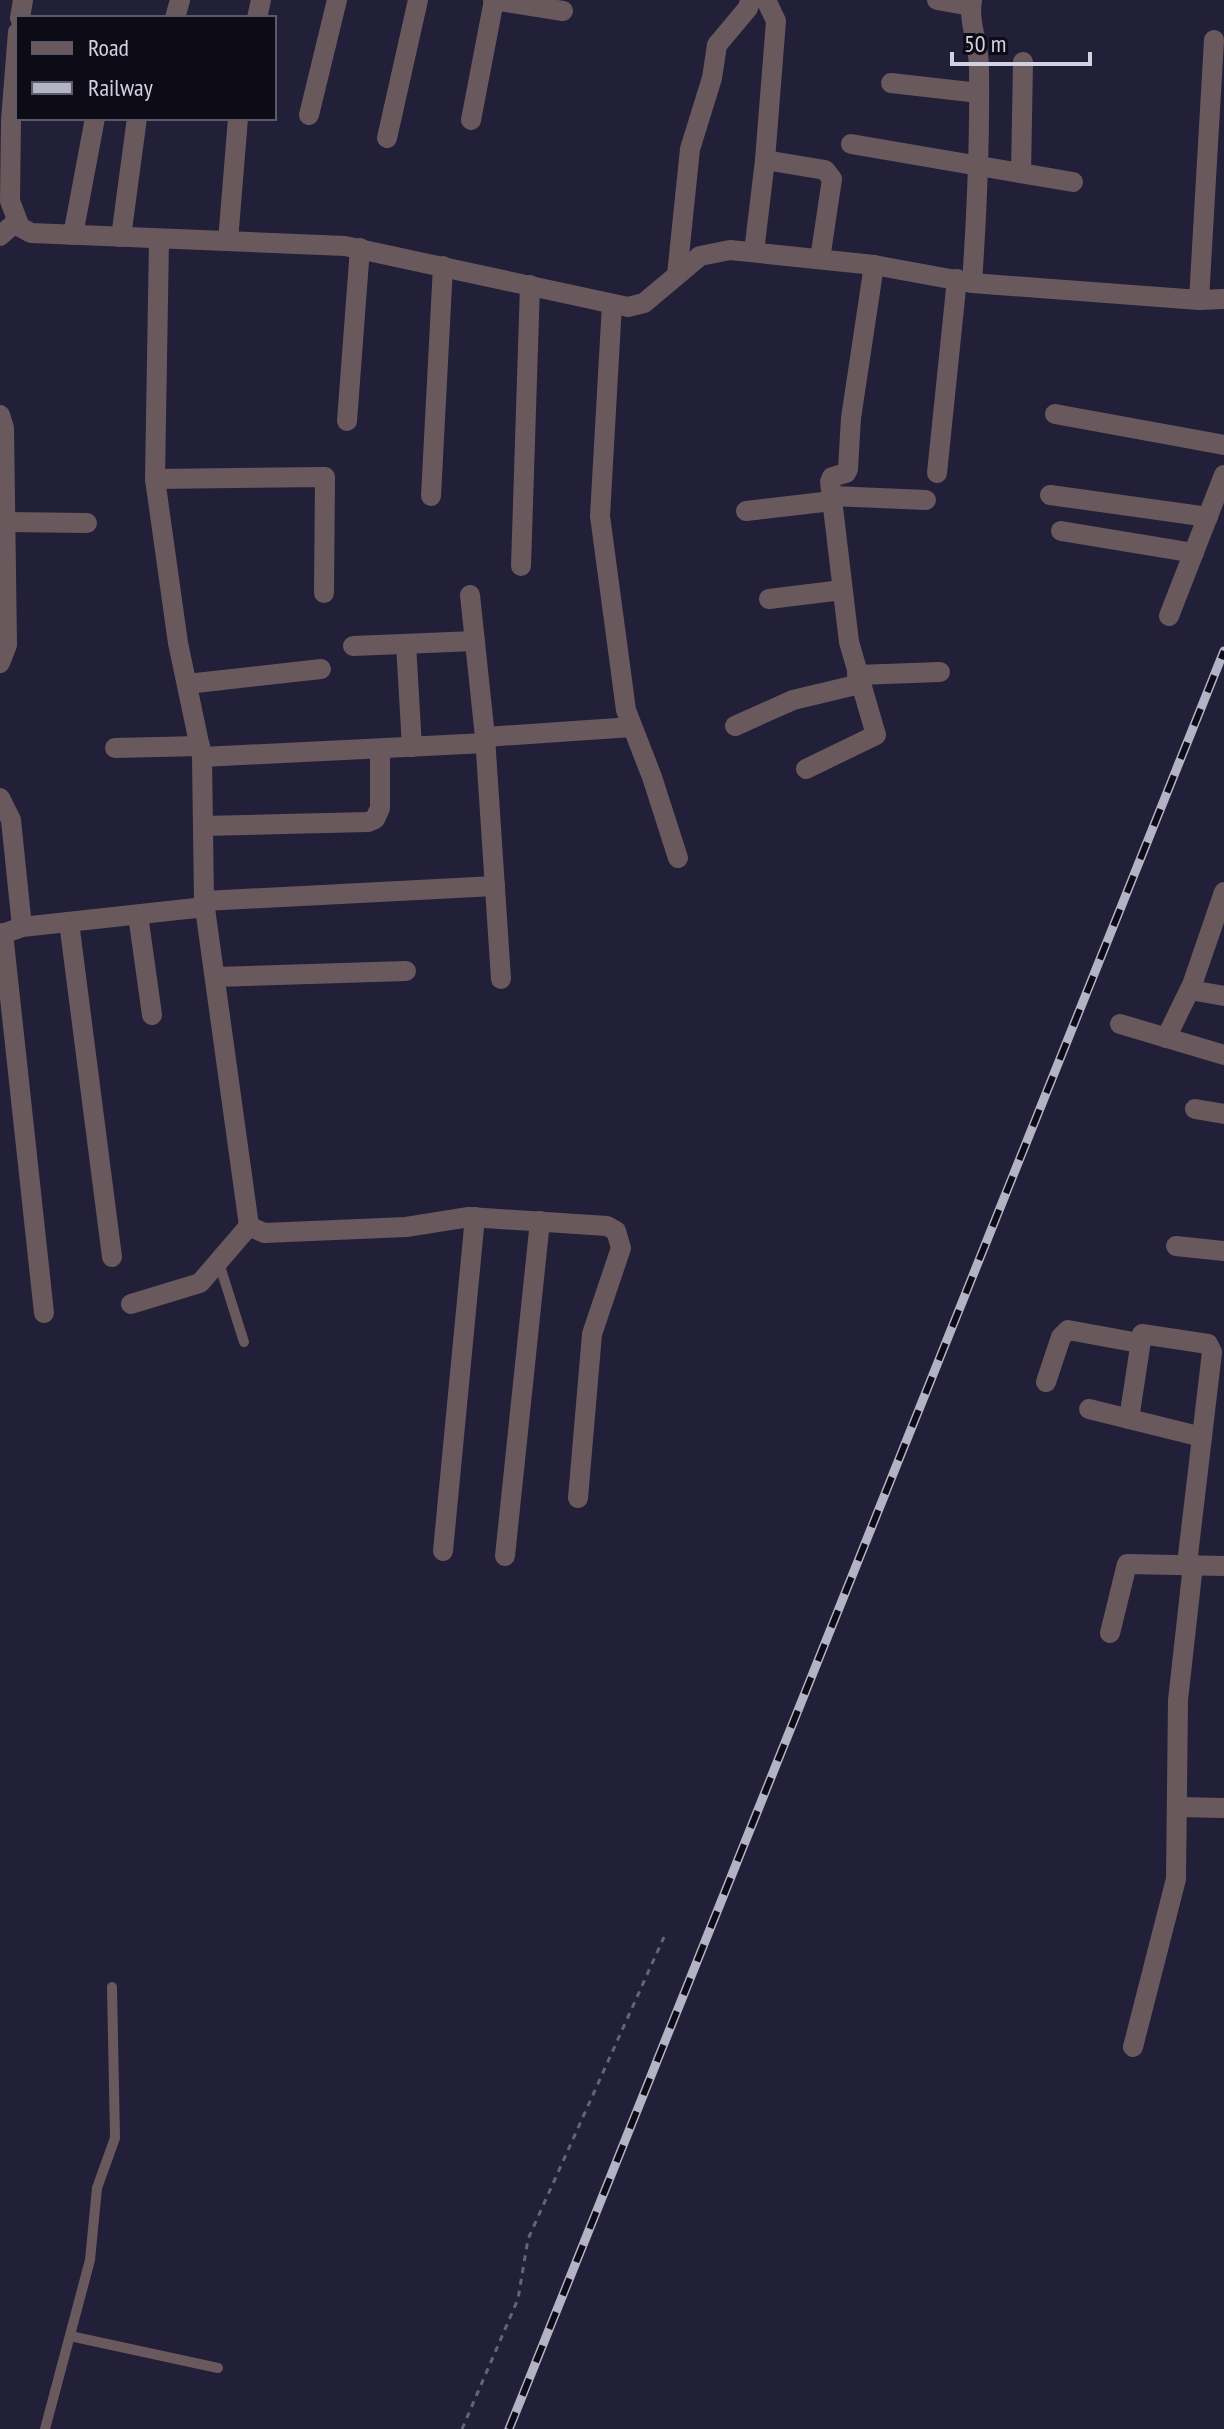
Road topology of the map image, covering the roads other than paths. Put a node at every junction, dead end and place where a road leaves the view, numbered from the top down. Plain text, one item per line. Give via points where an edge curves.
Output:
1 (337, 0) edge
2 (418, 0) edge
3 (494, 0) edge
4 (750, 0) edge
5 (766, 0) edge
6 (937, 0) edge
7 (971, 3) edge
8 (563, 11) dead end
9 (1214, 40) dead end
10 (16, 45) edge
11 (1023, 62) dead end
12 (891, 83) dead end
13 (979, 93) junction
14 (309, 115) dead end
15 (5, 119) edge
16 (95, 120) edge
17 (137, 120) edge
18 (238, 120) edge
19 (471, 120) dead end
20 (387, 138) dead end
21 (851, 144) dead end
22 (765, 160) junction
23 (979, 166) junction
24 (1021, 173) junction
25 (6, 182) edge
26 (1073, 182) dead end
27 (17, 221) junction
28 (73, 235) junction
29 (0, 236) edge
30 (121, 237) junction
31 (159, 239) junction
32 (228, 241) junction
33 (360, 248) junction
34 (754, 252) junction
35 (820, 259) junction
36 (874, 265) junction
37 (443, 266) junction
38 (677, 275) junction
39 (964, 281) junction
40 (530, 285) junction
41 (1224, 299) edge
42 (1199, 300) junction
43 (612, 304) junction
44 (1055, 414) dead end
45 (0, 415) edge
46 (347, 421) dead end
47 (1224, 445) edge
48 (937, 473) dead end
49 (1224, 475) edge
50 (155, 479) junction
51 (1050, 495) dead end
52 (431, 496) dead end
53 (832, 498) junction
54 (926, 500) dead end
55 (746, 511) dead end
56 (1208, 517) junction
57 (6, 522) junction
58 (87, 523) dead end
59 (1061, 531) dead end
60 (4, 550) edge
61 (1194, 553) junction
62 (521, 566) dead end
63 (842, 590) junction
64 (324, 593) dead end
65 (470, 595) dead end
66 (769, 599) dead end
67 (1169, 616) dead end
68 (475, 641) junction
69 (406, 644) junction
70 (353, 646) dead end
71 (2, 655) edge
72 (321, 669) dead end
73 (940, 672) dead end
74 (859, 679) junction
75 (187, 684) junction
76 (735, 726) dead end
77 (632, 727) junction
78 (486, 740) junction
79 (412, 747) junction
80 (115, 748) dead end
81 (380, 749) junction
82 (201, 751) junction
83 (806, 769) dead end
84 (0, 798) edge
85 (203, 826) junction
86 (678, 858) dead end
87 (495, 886) junction
88 (1224, 892) edge
89 (205, 904) junction
90 (138, 915) junction
91 (69, 922) junction
92 (8, 932) edge
93 (406, 971) dead end
94 (215, 977) junction
95 (501, 979) dead end
96 (1190, 990) junction
97 (1224, 996) edge
98 (152, 1015) dead end
99 (1120, 1024) dead end
100 (1166, 1038) junction
101 (1224, 1055) edge
102 (1195, 1109) dead end
103 (1224, 1114) edge
104 (475, 1217) junction
105 (540, 1221) junction
106 (249, 1226) junction
107 (1176, 1246) dead end
108 (1224, 1251) edge
109 (112, 1257) dead end
110 (219, 1263) junction
111 (131, 1304) dead end
112 (44, 1313) dead end
113 (244, 1342) dead end
114 (1139, 1343) junction
115 (1046, 1382) dead end
116 (1216, 1392) edge
117 (1089, 1409) dead end
118 (1129, 1419) junction
119 (1202, 1437) junction
120 (578, 1498) dead end
121 (443, 1551) dead end
122 (505, 1556) dead end
123 (1190, 1564) junction
124 (1224, 1566) edge
125 (1110, 1633) dead end
126 (1178, 1807) junction
127 (1224, 1808) edge
128 (112, 1987) dead end
129 (1133, 2047) dead end
130 (70, 2336) junction
131 (218, 2368) dead end
132 (45, 2429) edge

1 - 14 street
2 - 20 street
3 - 8 street
3 - 19 street
4 - 38 street via 717,45 690,149
5 - 22 street via 776,21
6 - 7 street
7 - 13 street
9 - 42 street
10 - 15 street
11 - 24 street
12 - 13 street
13 - 23 street
15 - 25 street
16 - 28 street
17 - 30 street
18 - 32 street
21 - 23 street
22 - 34 street
22 - 35 street via 830,174
23 - 24 street
23 - 39 street
24 - 26 street
25 - 27 street
27 - 28 street via 31,233
27 - 29 street
28 - 30 street
30 - 31 street
31 - 32 street
31 - 50 street
32 - 33 street
33 - 37 street
33 - 46 street
34 - 35 street
34 - 38 street via 700,256
35 - 36 street
36 - 39 street
36 - 53 street via 848,469 832,477
37 - 40 street
37 - 52 street
38 - 43 street via 644,303
39 - 42 street
39 - 48 street
40 - 43 street
40 - 62 street
41 - 42 street
43 - 77 street via 600,516 622,693
44 - 47 street
45 - 57 street
49 - 56 street
50 - 64 street via 325,477
50 - 75 street
51 - 56 street
53 - 54 street
53 - 55 street
53 - 63 street
56 - 61 street
57 - 58 street
57 - 60 street
59 - 61 street
60 - 71 street
61 - 67 street
63 - 66 street
63 - 74 street
65 - 68 street
68 - 69 street
68 - 78 street
69 - 70 street
69 - 79 street
72 - 75 street
73 - 74 street
74 - 76 street
74 - 83 street via 876,735
75 - 82 street
77 - 78 street
77 - 86 street
78 - 79 street
78 - 87 street
79 - 81 street
80 - 82 street
81 - 82 street
81 - 85 street via 380,808 375,819
82 - 85 street
84 - 92 street via 11,820
85 - 89 street
87 - 89 street
87 - 95 street
88 - 96 street
89 - 90 street
89 - 94 street
90 - 91 street
90 - 98 street
91 - 92 street
91 - 109 street
92 - 112 street
93 - 94 street
94 - 106 street
96 - 97 street
96 - 100 street
99 - 100 street
100 - 101 street
102 - 103 street
104 - 105 street
104 - 106 street via 406,1227 295,1232 258,1233
104 - 121 street
105 - 120 street via 607,1226 621,1239 620,1257 592,1334
105 - 122 street
106 - 110 street
107 - 108 street
110 - 111 street via 200,1283
110 - 113 lane
114 - 115 street via 1068,1330
114 - 116 street via 1145,1333 1208,1344
114 - 118 street
116 - 119 street
117 - 118 street
118 - 119 street
119 - 123 street
123 - 124 street
123 - 125 street via 1127,1564
123 - 126 street via 1178,1700
126 - 127 street
126 - 129 street via 1176,1879
128 - 130 lane via 115,2138 97,2188 90,2260
130 - 131 lane
130 - 132 lane

